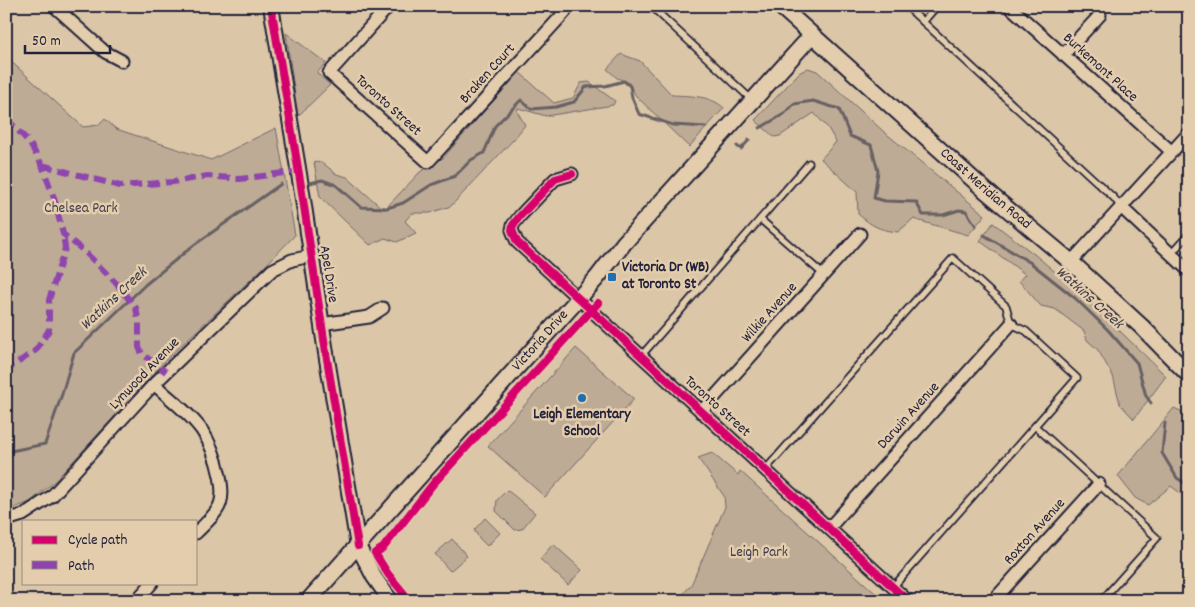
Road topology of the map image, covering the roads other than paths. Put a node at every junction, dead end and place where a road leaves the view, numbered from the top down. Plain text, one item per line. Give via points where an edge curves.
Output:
1 (54, 6) edge
2 (270, 6) edge
3 (389, 6) edge
4 (559, 6) edge
5 (651, 6) edge
6 (780, 6) edge
7 (906, 6) edge
8 (937, 6) edge
9 (1009, 6) edge
10 (1100, 15) dead end
11 (922, 22) junction
12 (812, 35) junction
13 (1063, 55) junction
14 (122, 61) dead end
15 (753, 101) junction
16 (1189, 133) edge
17 (1172, 152) junction
18 (428, 162) joint
19 (809, 163) dead end
20 (572, 174) dead end
21 (1121, 207) junction
22 (760, 219) junction
23 (860, 234) dead end
24 (1189, 234) edge
25 (1171, 254) junction
26 (311, 256) junction
27 (1071, 262) junction
28 (1189, 272) edge
29 (824, 275) junction
30 (578, 299) junction
31 (383, 308) dead end
32 (321, 324) junction
33 (1012, 324) junction
34 (641, 356) junction
35 (1189, 374) edge
36 (154, 384) junction
37 (701, 412) junction
38 (1035, 426) junction
39 (766, 470) junction
40 (1099, 484) junction
41 (6, 520) edge
42 (829, 528) junction
43 (198, 531) edge
44 (358, 546) junction
45 (151, 584) edge
46 (893, 587) junction
47 (136, 601) edge
48 (308, 601) edge
49 (391, 601) edge
50 (908, 601) edge
51 (993, 601) edge
52 (1101, 601) edge

1 - 14 street via 105,52
2 - 26 street, Apel Drive
3 - 18 street, Toronto Street via 329,73
4 - 18 street, Braken Court via 564,12
5 - 15 lane
6 - 12 main road, Coast Meridian Road
7 - 11 lane
8 - 11 lane
9 - 13 street, Burkemont Place
10 - 13 street
11 - 21 lane
12 - 15 main road, Victoria Drive
12 - 27 main road, Coast Meridian Road via 986,191
13 - 17 street, Burkemont Place
15 - 30 main road, Victoria Drive via 624,243
16 - 17 street
17 - 21 street
19 - 22 lane
20 - 30 street, Toronto Street via 550,183 520,216 512,230 517,242
21 - 25 street
21 - 27 street
22 - 29 lane
22 - 34 lane
23 - 29 street, Wilkie Avenue
24 - 25 lane
25 - 28 street
26 - 32 street, Apel Drive
26 - 36 street, Lynwood Avenue via 292,260 272,270
27 - 35 main road, Coast Meridian Road
29 - 37 street, Wilkie Avenue
30 - 34 street, Toronto Street
30 - 44 main road, Victoria Drive
31 - 32 street via 369,317
32 - 44 street, Apel Drive
33 - 38 lane via 1026,331 1077,378
33 - 39 lane via 1006,306 953,258
33 - 42 street, Darwin Avenue
34 - 37 street, Toronto Street
36 - 41 street, Lynwood Avenue via 52,496 23,515
36 - 43 street via 201,428 216,460 221,500 217,510
37 - 39 street, Toronto Street
38 - 40 lane
38 - 46 lane
39 - 42 street, Toronto Street
40 - 51 street, Roxton Avenue
40 - 52 lane via 1157,538
42 - 46 street, Toronto Street
44 - 48 main road, Victoria Drive
44 - 49 street, Apel Drive via 376,581
45 - 47 street
46 - 50 street, Toronto Street

